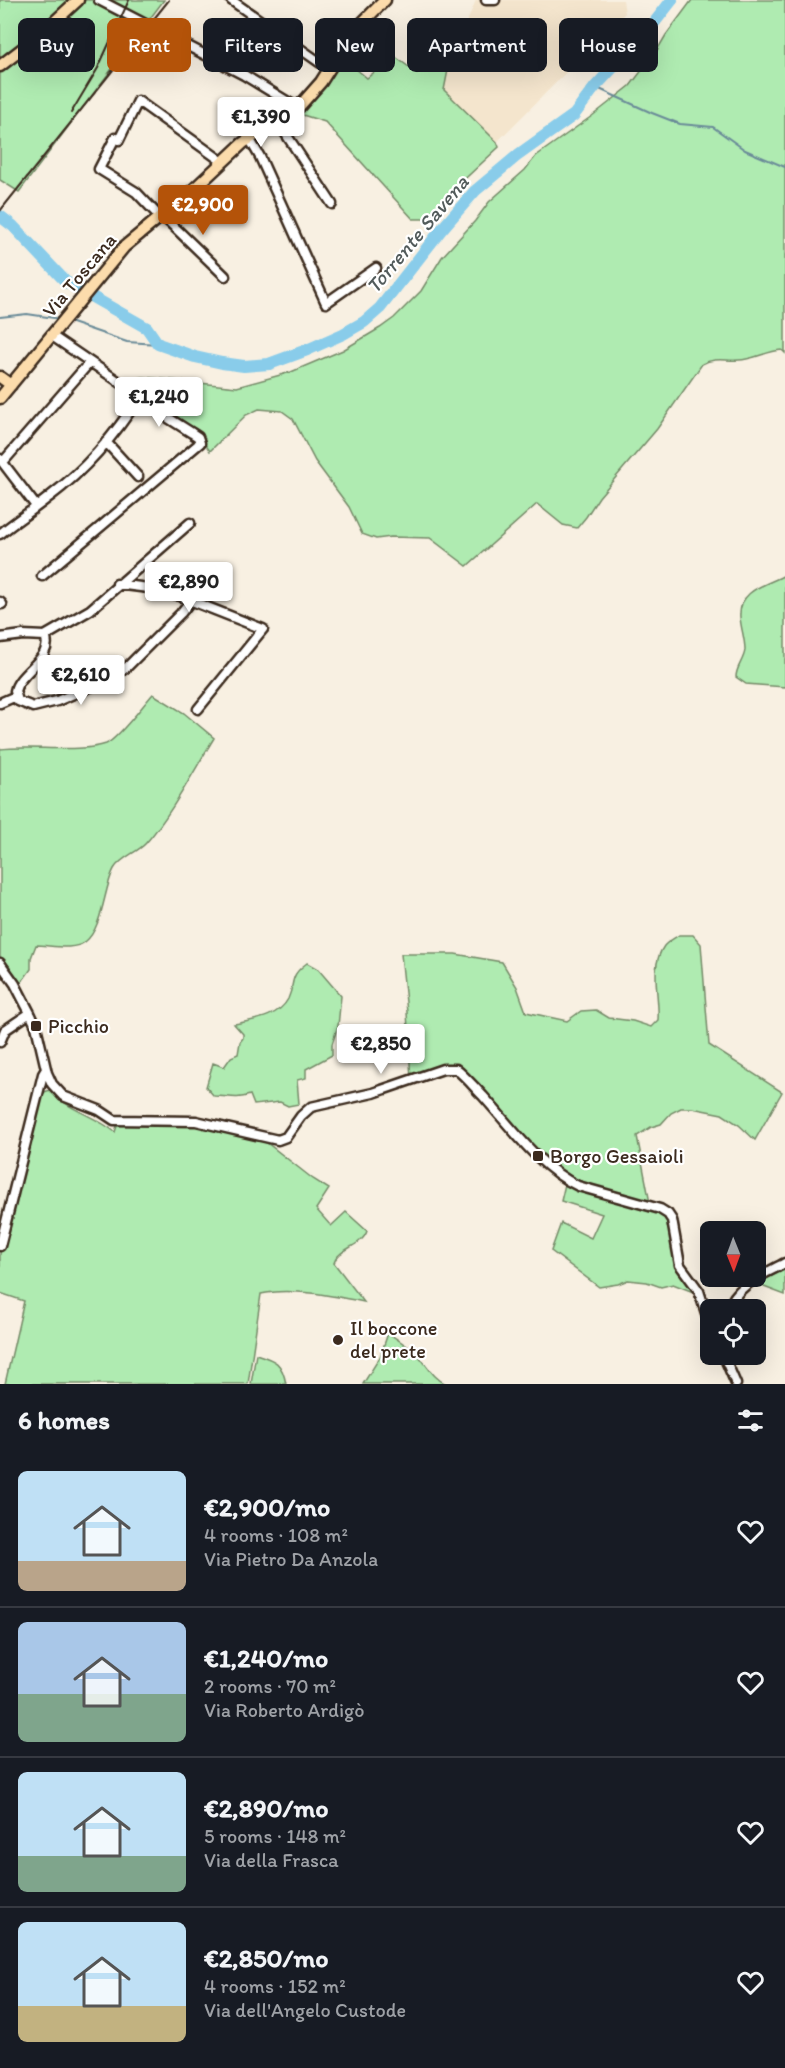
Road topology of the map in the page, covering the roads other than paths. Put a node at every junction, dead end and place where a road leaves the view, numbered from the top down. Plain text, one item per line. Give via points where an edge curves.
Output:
1 (99, 0) edge
2 (231, 0) edge
3 (385, 0) edge
4 (486, 0) edge
5 (495, 0) edge
6 (76, 1) edge
7 (367, 18) edge
8 (315, 60) edge
9 (0, 66) edge
10 (326, 72) edge
11 (298, 108) junction
12 (278, 122) junction
13 (249, 138) junction
14 (223, 162) junction
15 (332, 204) dead end
16 (161, 216) junction
17 (376, 268) dead end
18 (225, 276) dead end
19 (56, 332) junction
20 (90, 362) junction
21 (0, 377) edge
22 (11, 386) junction
23 (140, 396) junction
24 (0, 398) edge
25 (106, 442) junction
26 (1, 460) edge
27 (138, 477) dead end
28 (36, 506) junction
29 (190, 523) dead end
30 (0, 534) edge
31 (42, 576) dead end
32 (117, 584) junction
33 (191, 600) junction
34 (45, 636) junction
35 (0, 638) edge
36 (16, 696) junction
37 (0, 703) edge
38 (198, 709) dead end
39 (0, 963) edge
40 (30, 1013) junction
41 (0, 1042) edge
42 (46, 1069) junction
43 (0, 1246) edge
44 (785, 1263) edge
45 (702, 1299) edge
46 (732, 1299) edge
47 (728, 1365) edge
48 (736, 1384) edge

1 - 11 street via 244,75
2 - 8 street
3 - 7 main road, Via Toscana
4 - 5 street
6 - 9 main road
10 - 11 main road, Via Toscana
11 - 12 main road, Via Toscana
12 - 13 main road, Via Toscana
12 - 15 street
13 - 14 main road, Via Toscana
13 - 17 street via 326,303
14 - 16 main road, Via Toscana
14 - 16 street via 138,101 99,169 136,192
16 - 18 street
16 - 19 main road, Via Toscana via 114,258
19 - 20 street
19 - 22 main road, Via Toscana
20 - 23 street
20 - 26 street
21 - 22 main road
22 - 24 main road, Via Toscana
23 - 25 street
23 - 31 street via 198,437 200,443
25 - 27 street
25 - 28 street via 67,482
26 - 28 street
28 - 30 street
29 - 32 street
32 - 33 street via 164,590
32 - 34 street via 90,610
33 - 36 street via 113,677 33,707 18,701
33 - 38 street via 263,629
34 - 35 street
34 - 36 street via 46,650 21,678
36 - 37 street
39 - 40 street
40 - 41 street via 5,1030
40 - 42 street
42 - 43 street
42 - 45 street via 63,1096 114,1119 196,1121 278,1140 286,1137 311,1107 373,1093 443,1069 456,1070 554,1172 578,1186 668,1214 680,1265
44 - 46 street via 742,1286
47 - 48 street

